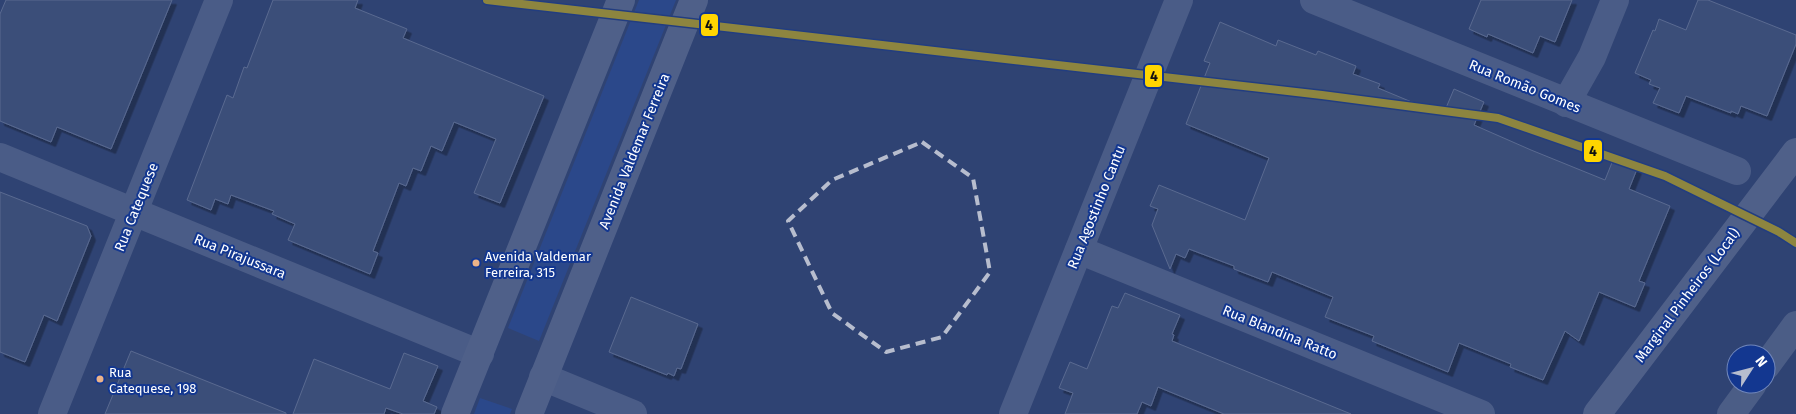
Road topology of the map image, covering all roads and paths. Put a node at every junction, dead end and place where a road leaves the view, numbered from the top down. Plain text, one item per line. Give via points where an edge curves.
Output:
1 (219, 0) edge
2 (621, 0) edge
3 (694, 0) edge
4 (1179, 0) edge
5 (1314, 0) edge
6 (1615, 0) edge
7 (1566, 103) junction
8 (1796, 152) edge
9 (0, 157) edge
10 (1737, 171) dead end
11 (134, 212) junction
12 (1079, 250) junction
13 (1796, 325) edge
14 (1776, 352) edge
15 (480, 354) junction
16 (543, 378) junction
17 (1746, 394) edge
18 (52, 414) edge
19 (456, 414) edge
20 (529, 414) edge
21 (634, 414) edge
22 (1013, 414) edge
23 (1481, 414) edge
24 (1596, 414) edge
25 (1731, 414) edge

1 - 11 street, Rua Catequese
2 - 15 main road
3 - 16 main road, Avenida Valdemar Ferreira
4 - 12 street, Rua Agostinho Cantu
5 - 7 street, Rua Romão Gomes
6 - 7 street via 1592,57
7 - 10 street, Rua Romão Gomes
8 - 24 main road, Marginal Pinheiros (Local)
9 - 11 street, Rua Pirajussara
11 - 15 street, Rua Pirajussara
11 - 18 street, Rua Catequese
12 - 22 street, Rua Agostinho Cantu
12 - 23 street, Rua Blandina Ratto
13 - 14 highway
15 - 19 main road
16 - 20 main road, Avenida Valdemar Ferreira
16 - 21 street
17 - 25 highway

